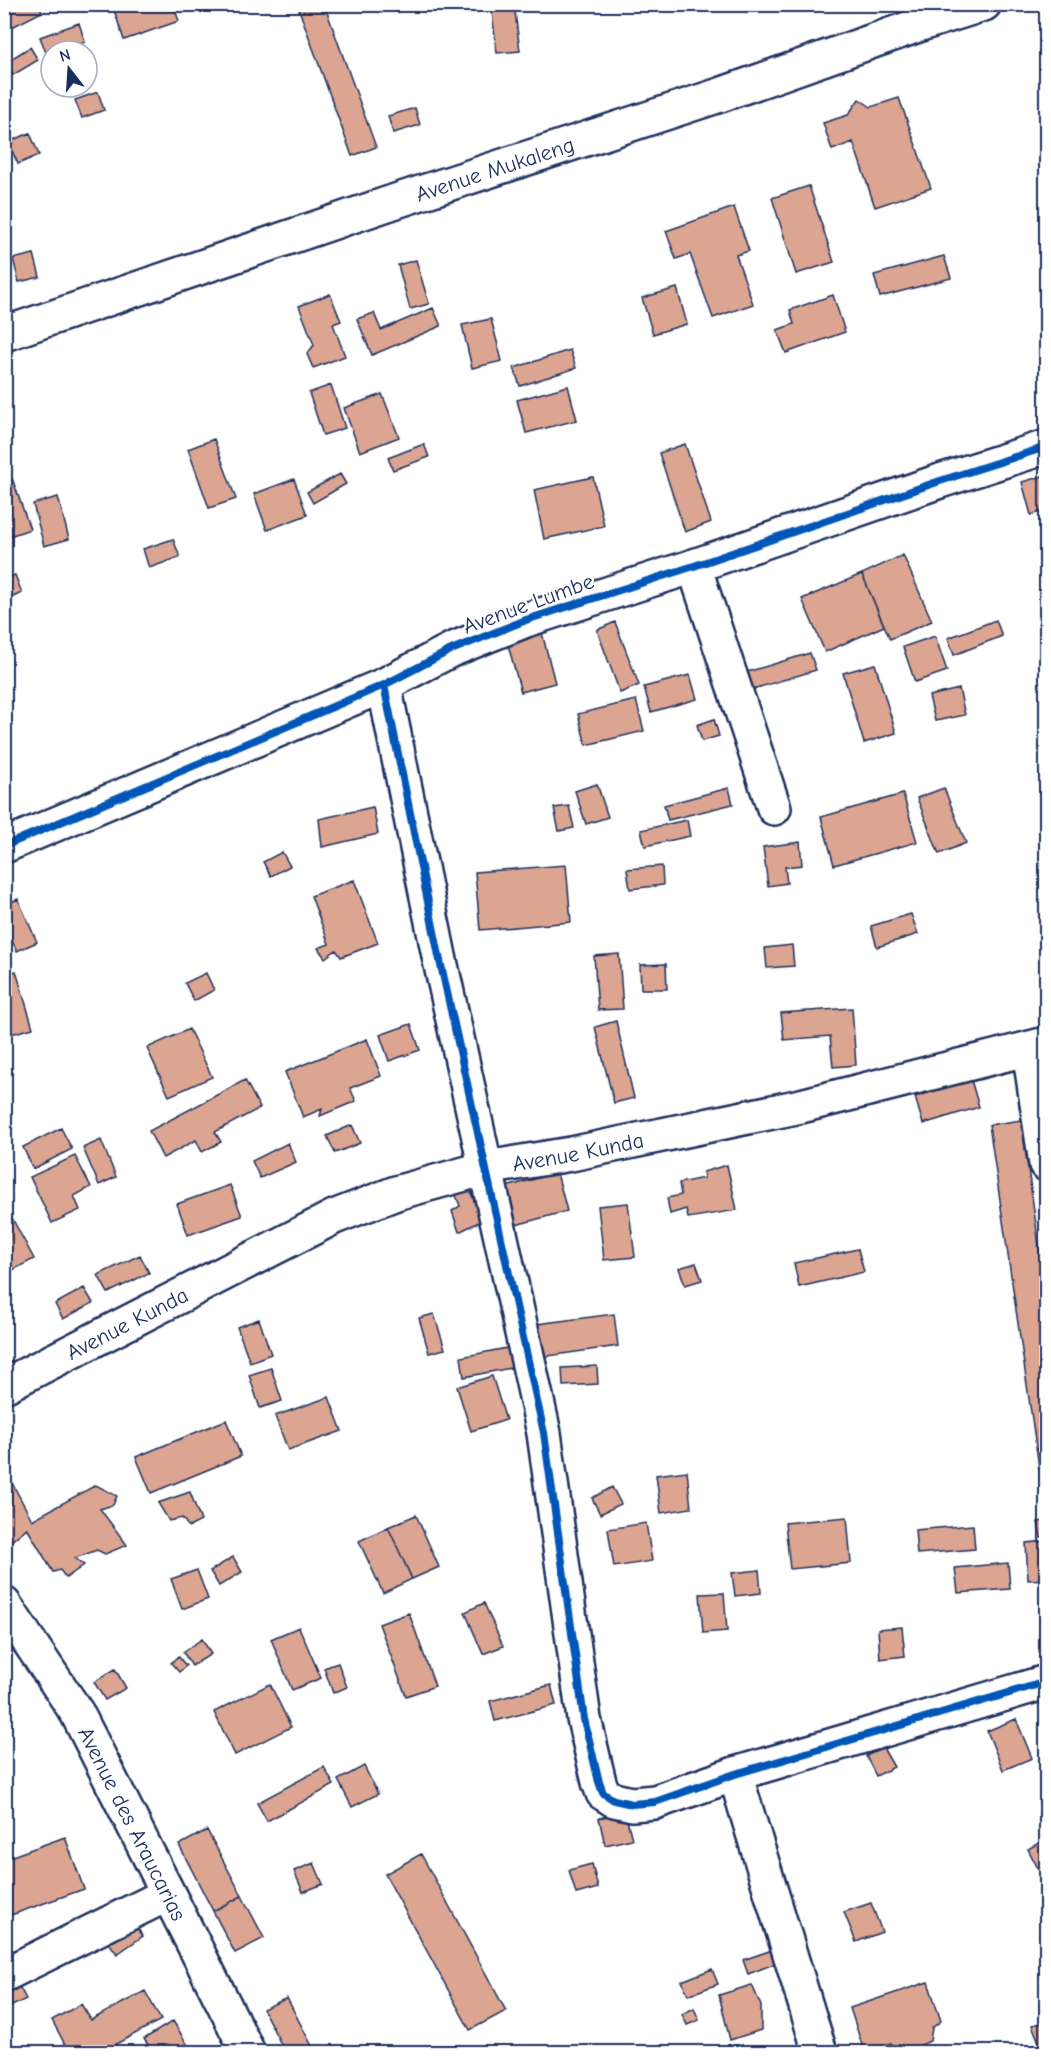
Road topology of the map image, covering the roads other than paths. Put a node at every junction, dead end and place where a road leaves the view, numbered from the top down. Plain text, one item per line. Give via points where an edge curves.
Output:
1 (984, 4) edge
2 (4, 334) edge
3 (1047, 447) edge
4 (693, 566) junction
5 (384, 685) junction
6 (774, 808) dead end
7 (4, 846) edge
8 (1038, 1047) edge
9 (1047, 1164) edge
10 (486, 1168) junction
11 (4, 1386) edge
12 (4, 1604) edge
13 (1047, 1682) edge
14 (735, 1774) junction
15 (168, 1893) junction
16 (4, 1975) edge
17 (248, 2052) edge
18 (820, 2052) edge

1 - 2 street, Avenue Mukaleng
3 - 4 street, Avenue Lumbe
4 - 5 street, Avenue Lumbe via 526,620 451,650
4 - 6 street
5 - 7 street, Avenue Lumbe
5 - 10 street
8 - 9 street
8 - 10 street, Avenue Kunda via 730,1122
10 - 11 street, Avenue Kunda via 396,1193 334,1217
10 - 14 street via 544,1433 584,1719 603,1793 632,1804 656,1802
12 - 15 street, Avenue des Araucarias via 77,1713
13 - 14 street
14 - 18 street
15 - 16 street
15 - 17 street, Avenue des Araucarias

